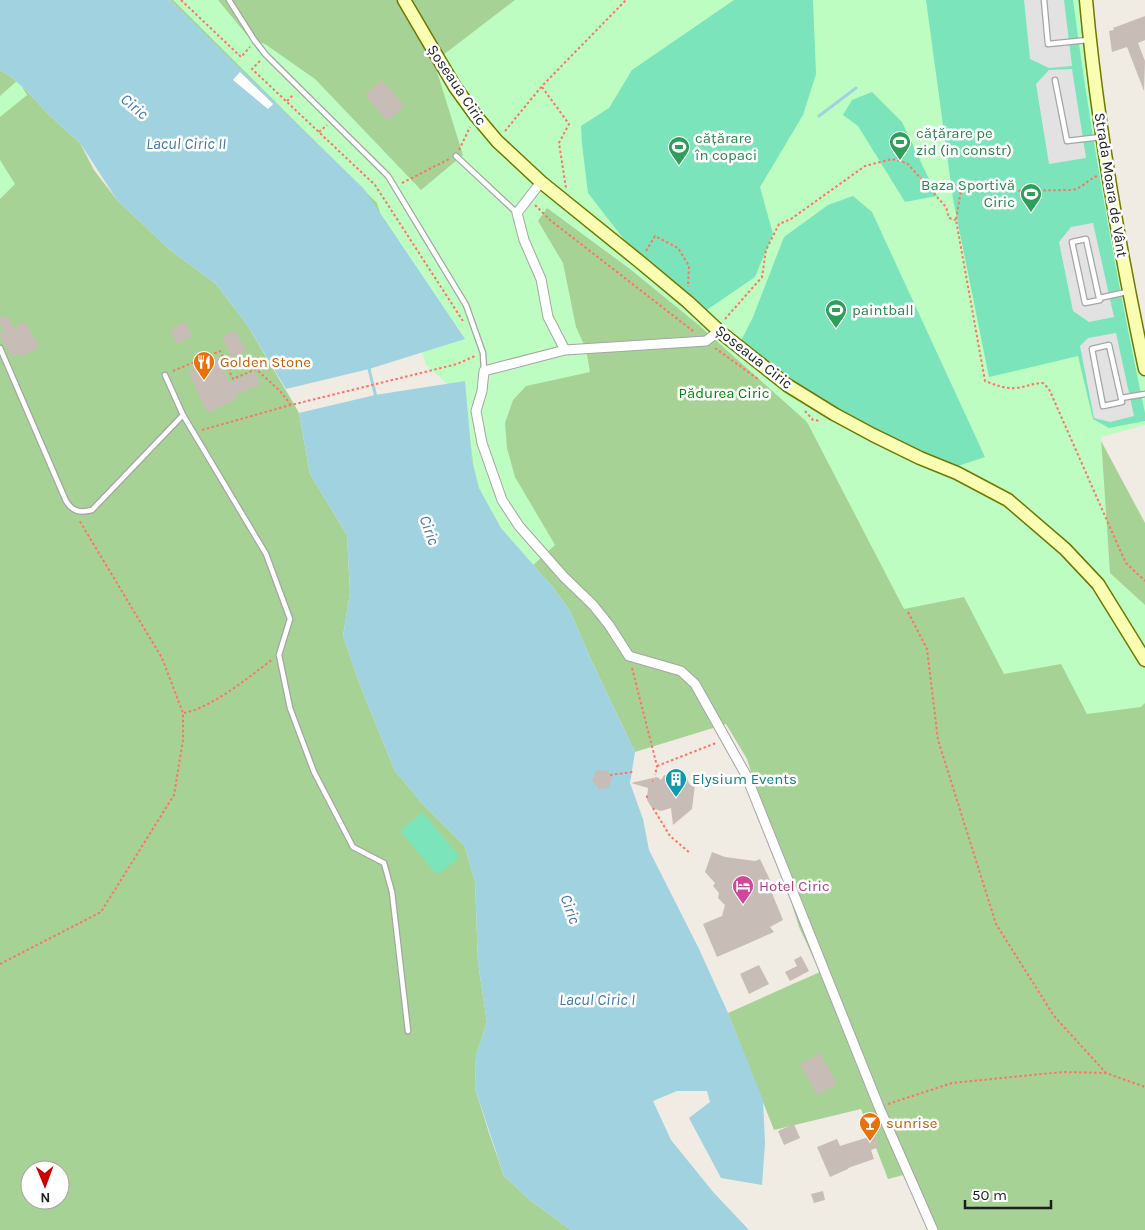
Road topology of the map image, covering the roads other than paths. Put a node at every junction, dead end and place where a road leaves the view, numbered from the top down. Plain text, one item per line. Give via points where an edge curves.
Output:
1 (229, 0) edge
2 (404, 0) edge
3 (1044, 0) edge
4 (1086, 0) edge
5 (1089, 40) junction
6 (1055, 80) dead end
7 (1102, 136) junction
8 (456, 156) road end
9 (541, 182) junction
10 (517, 213) junction
11 (1128, 292) junction
12 (1099, 298) junction
13 (722, 325) junction
14 (0, 348) edge
15 (565, 350) junction
16 (1145, 369) edge
17 (484, 371) junction
18 (165, 375) dead end
19 (1145, 394) edge
20 (1121, 398) junction
21 (182, 415) junction
22 (1145, 660) edge
23 (408, 1031) dead end
24 (933, 1230) edge

1 - 17 lane via 266,55 388,176 466,305 483,353
2 - 9 main road, Șoseaua Ciric via 455,87 476,116 497,141
3 - 5 lane via 1048,44
4 - 5 main road, Strada Moara de Vânt
5 - 7 main road, Strada Moara de Vânt
6 - 7 lane via 1067,141
7 - 11 main road, Strada Moara de Vânt
8 - 10 lane
9 - 10 street
9 - 13 main road, Șoseaua Ciric via 688,302
10 - 15 street via 524,240 541,279 548,317
11 - 12 lane
11 - 16 main road, Strada Moara de Vânt
12 - 12 lane via 1086,240 1072,242 1084,303
13 - 15 street via 706,341
13 - 22 main road, Șoseaua Ciric via 787,385 834,414 1008,500 1089,572
14 - 21 lane via 66,501 77,512 92,510
15 - 17 street
17 - 24 street via 476,411 482,443 502,500 519,526 604,618 629,656 681,671 694,684 746,775 879,1107
18 - 21 lane
19 - 20 lane
20 - 20 lane via 1108,345 1092,349 1104,406 1122,402
21 - 23 lane via 266,554 290,619 279,655 290,708 314,772 353,847 384,863 392,892

